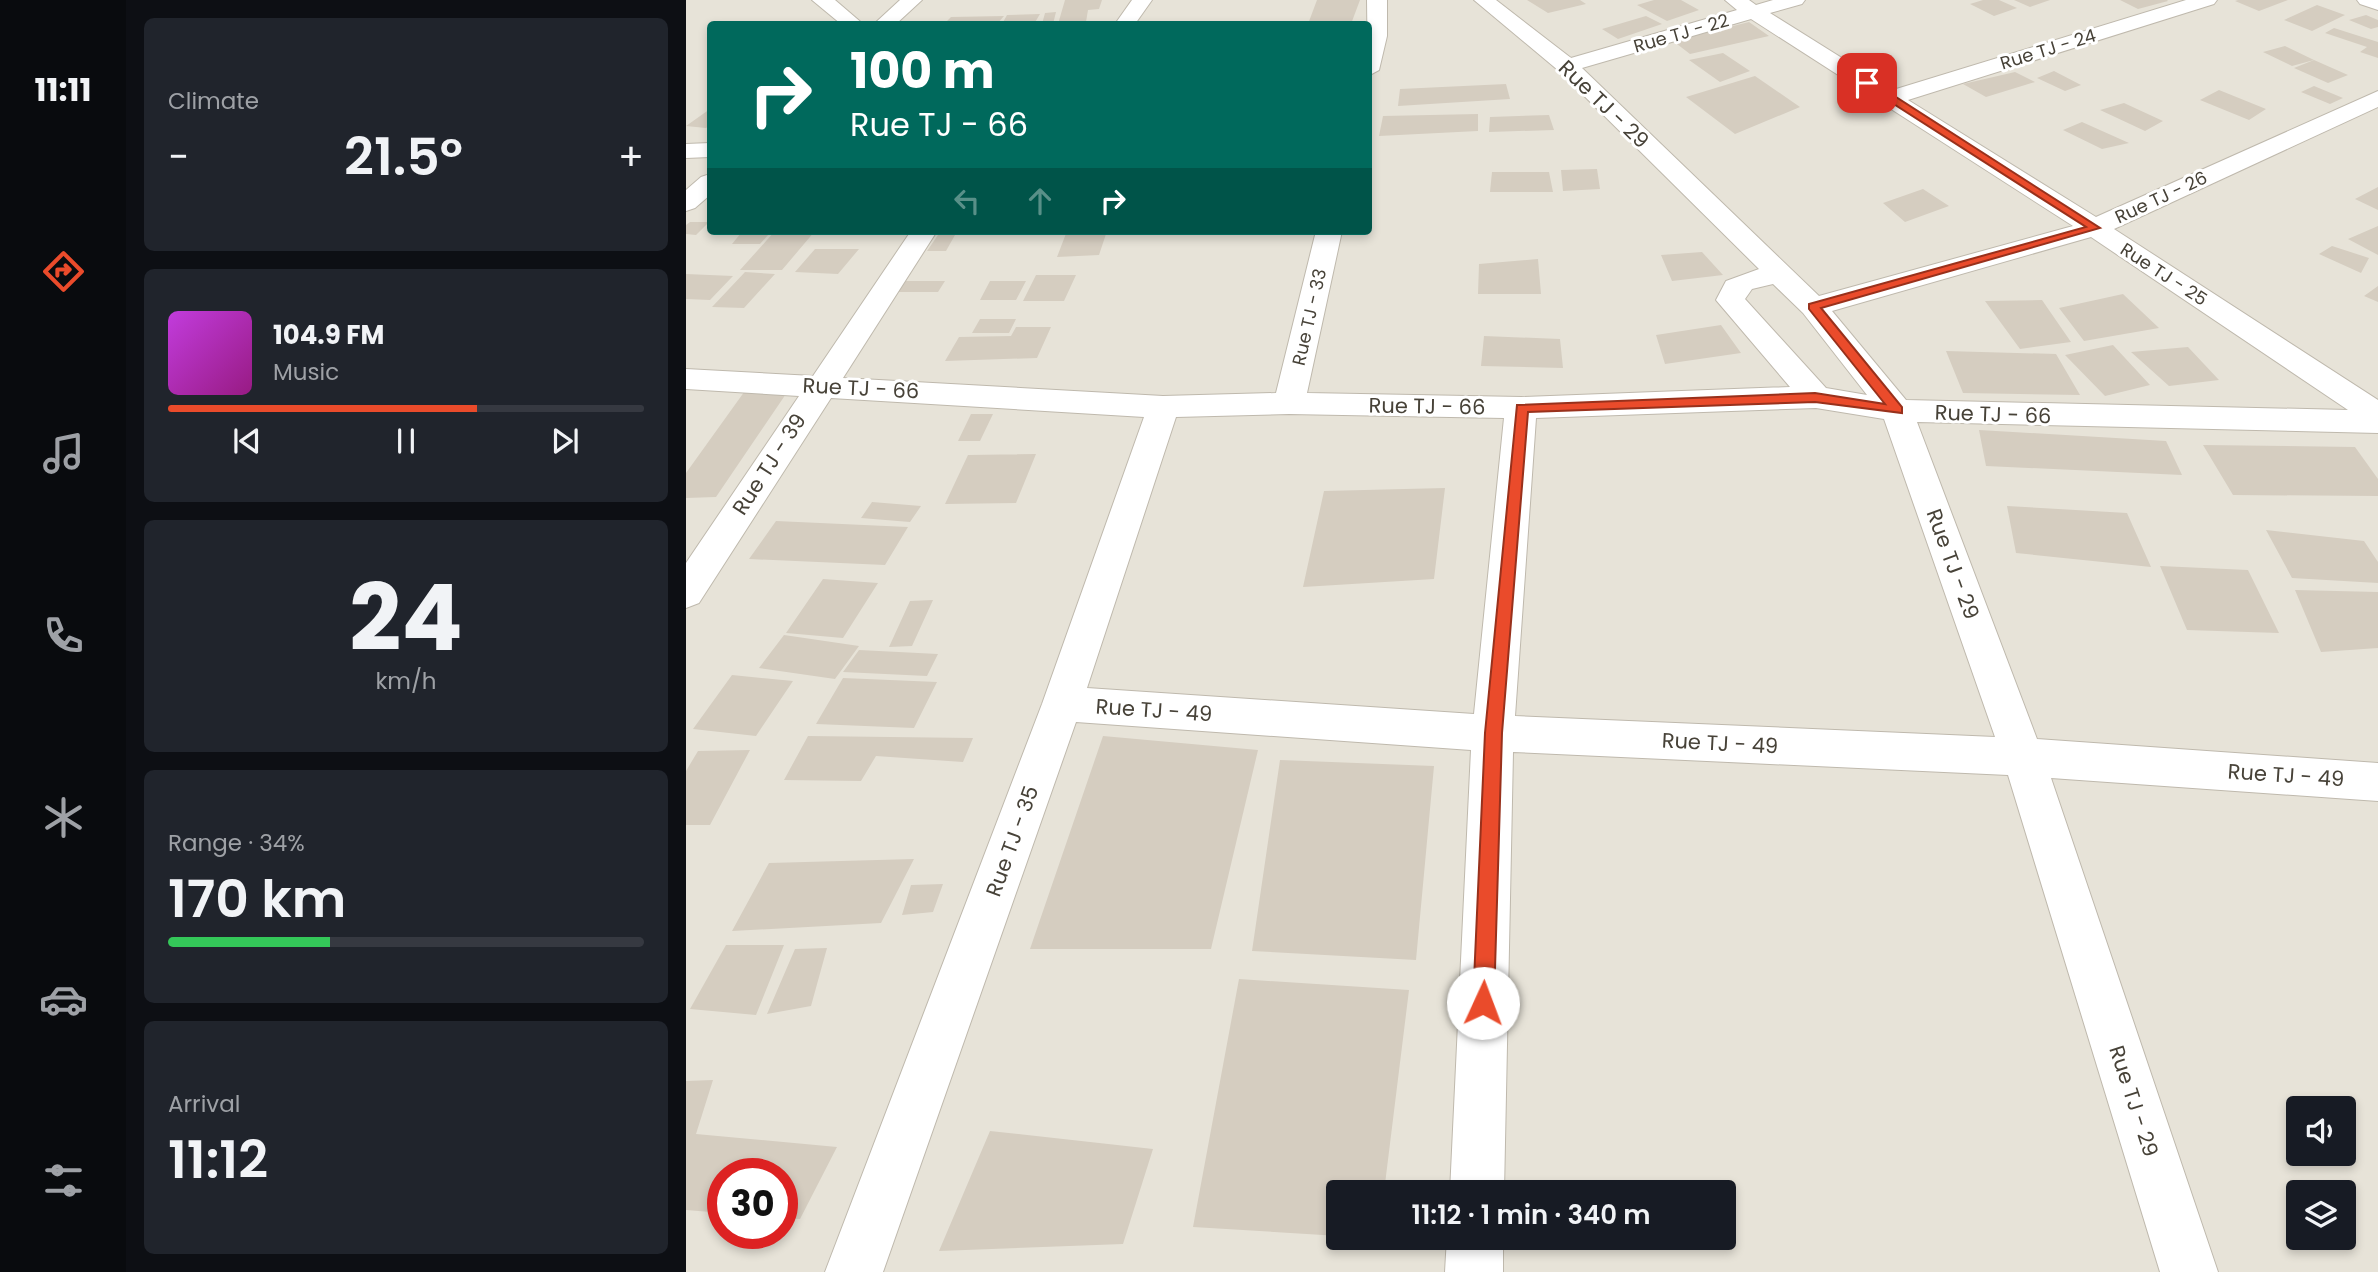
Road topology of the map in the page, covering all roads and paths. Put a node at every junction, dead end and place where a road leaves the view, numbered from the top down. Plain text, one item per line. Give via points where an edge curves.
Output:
1 (822, 0) edge
2 (912, 0) edge
3 (1142, 0) edge
4 (1377, 0) edge
5 (1484, 0) edge
6 (1795, 0) edge
7 (2207, 0) edge
8 (2367, 0) edge
9 (2378, 4) edge
10 (1745, 6) edge
11 (849, 21) edge
12 (888, 21) edge
13 (1127, 21) edge
14 (1372, 55) edge
15 (1567, 66) junction
16 (2378, 97) edge
17 (1890, 98) junction
18 (707, 150) edge
19 (686, 151) edge
20 (707, 185) edge
21 (686, 203) edge
22 (2095, 228) junction
23 (920, 235) edge
24 (1328, 235) edge
25 (1781, 274) junction
26 (1813, 307) junction
27 (686, 379) edge
28 (820, 386) junction
29 (1815, 397) junction
30 (1289, 403) junction
31 (1163, 407) junction
32 (1521, 408) junction
33 (1897, 410) junction
34 (2378, 415) edge
35 (2378, 422) edge
36 (686, 593) edge
37 (1062, 704) junction
38 (1493, 733) junction
39 (2023, 757) junction
40 (2378, 782) edge
41 (1477, 1180) edge
42 (1475, 1250) edge
43 (854, 1272) edge
44 (1474, 1272) edge
45 (2189, 1272) edge

1 - 11 street
2 - 12 street
3 - 13 street
4 - 14 street
5 - 15 street, Rue TJ - 29
6 - 10 street, Rue TJ - 22
7 - 17 street, Rue TJ - 24
8 - 9 street
10 - 15 street, Rue TJ - 22
10 - 17 street, Rue TJ - 25
15 - 25 street, Rue TJ - 29
16 - 22 street, Rue TJ - 26
17 - 22 street, Rue TJ - 25
18 - 19 street
20 - 21 street
22 - 26 street, Rue TJ - 26
22 - 34 street, Rue TJ - 25
23 - 28 street, Rue TJ - 39
24 - 30 street, Rue TJ - 33
25 - 26 street, Rue TJ - 29
25 - 29 street via 1741,282 1731,291 1730,300
26 - 33 street, Rue TJ - 29
27 - 28 street, Rue TJ - 66
28 - 31 street, Rue TJ - 66
28 - 36 street, Rue TJ - 39
29 - 32 street, Rue TJ - 66
29 - 33 street, Rue TJ - 66
30 - 31 street, Rue TJ - 66
30 - 32 street, Rue TJ - 66
31 - 37 street, Rue TJ - 35
32 - 38 street
33 - 35 street, Rue TJ - 66
33 - 39 street, Rue TJ - 29
37 - 38 street, Rue TJ - 49
37 - 43 street, Rue TJ - 35
38 - 39 street, Rue TJ - 49
38 - 41 street
39 - 40 street, Rue TJ - 49
39 - 45 street, Rue TJ - 29
42 - 44 street

